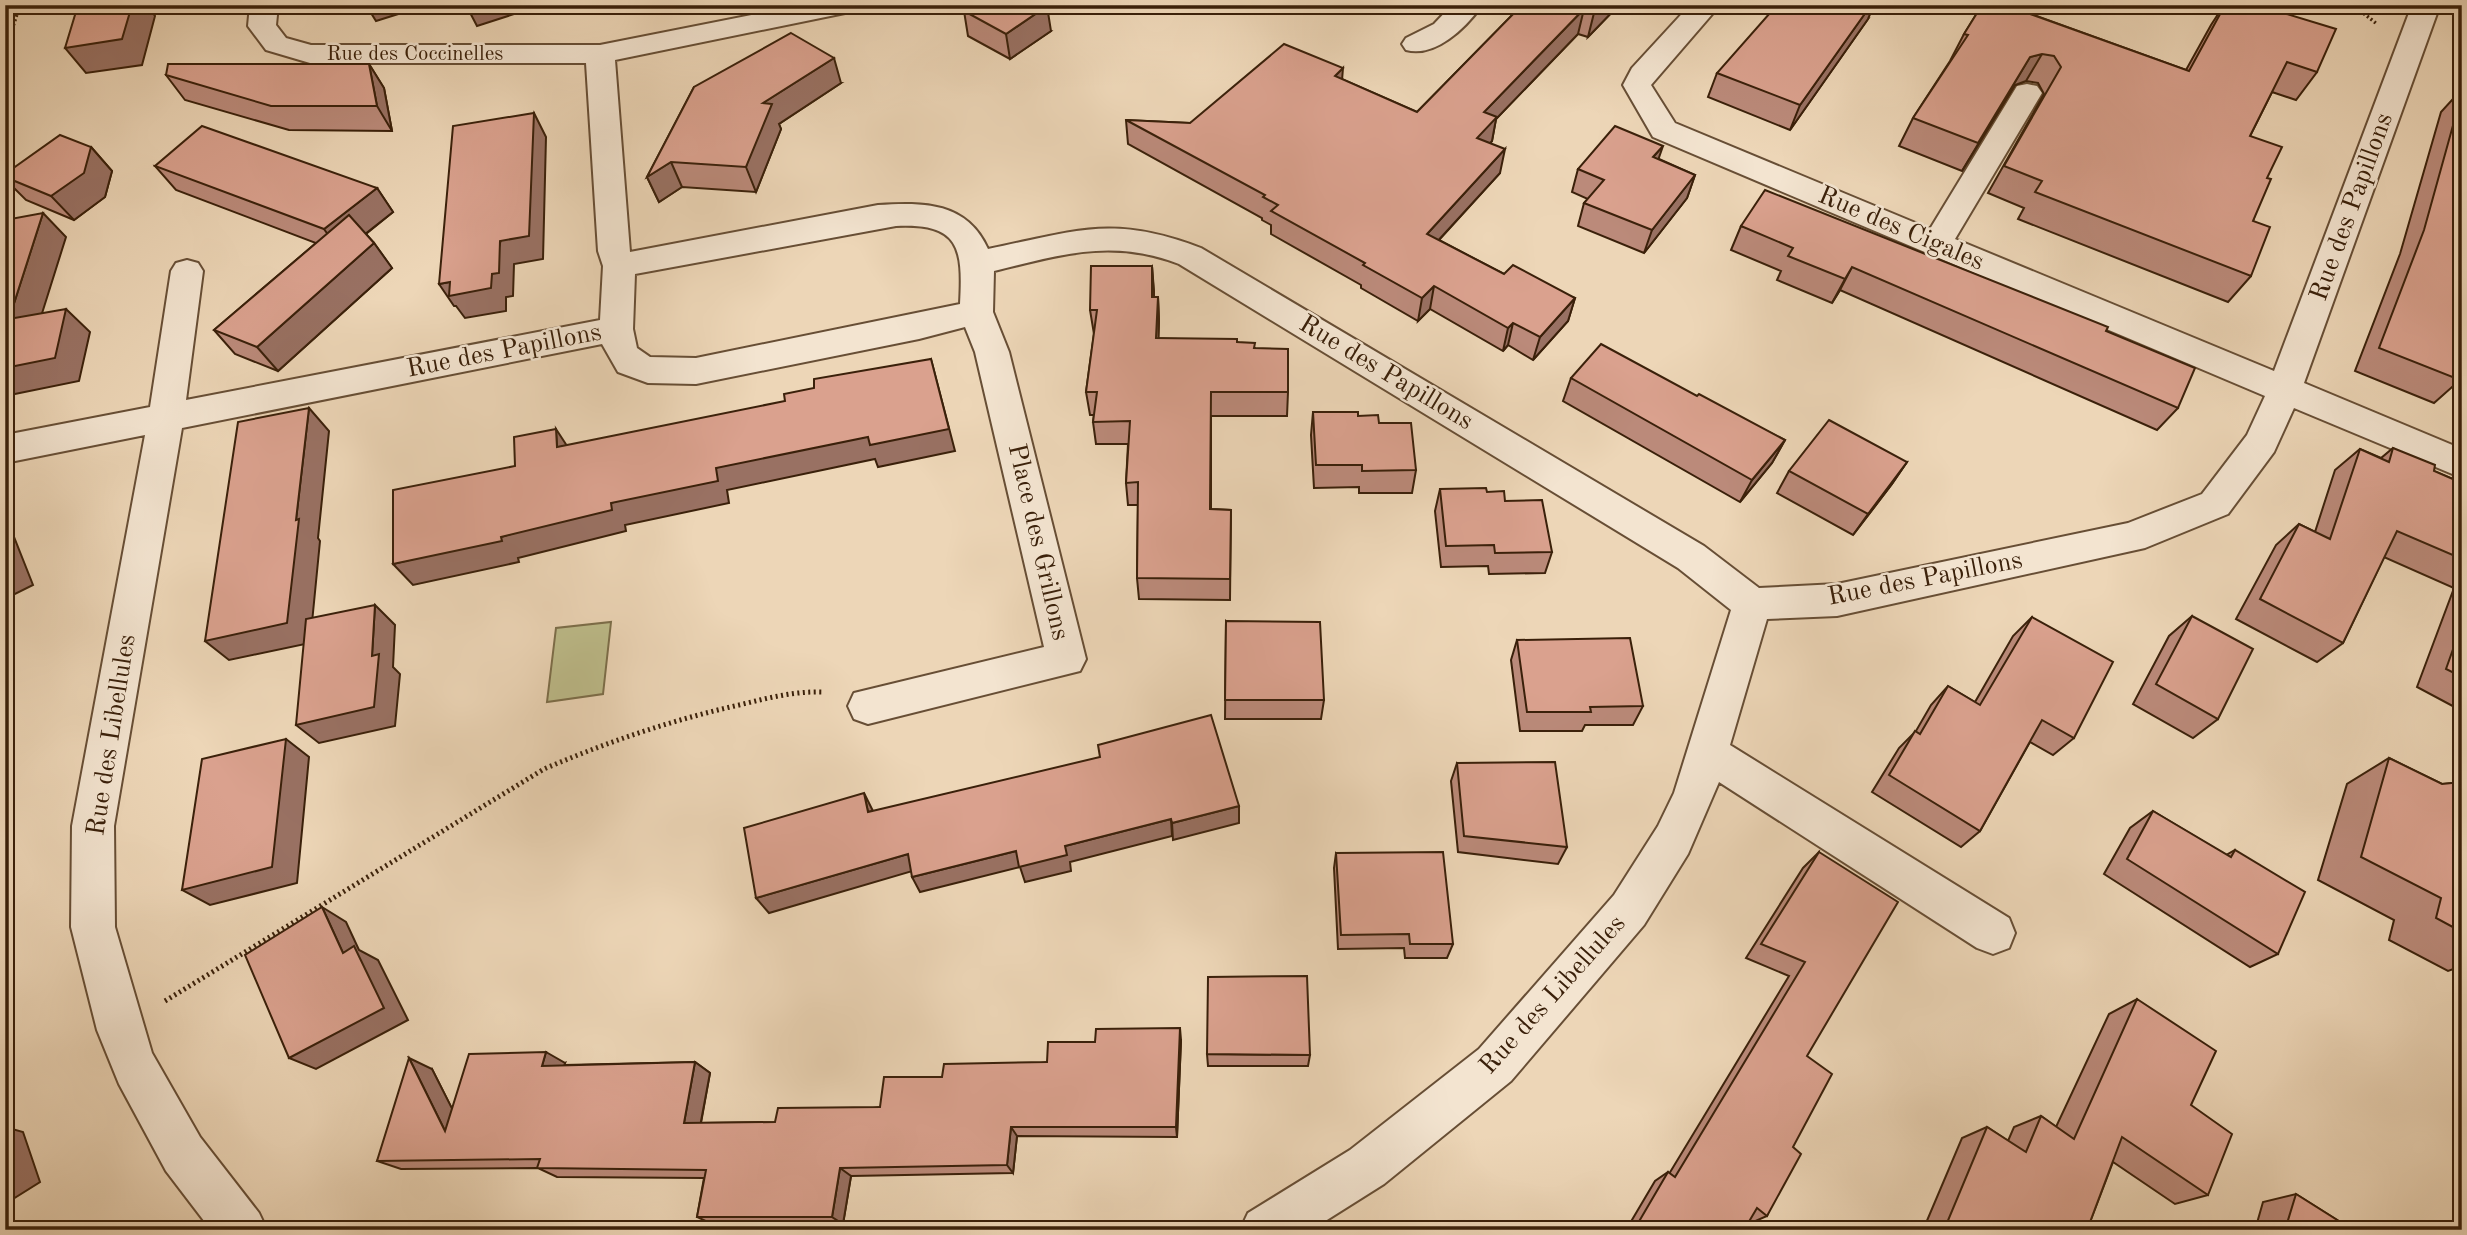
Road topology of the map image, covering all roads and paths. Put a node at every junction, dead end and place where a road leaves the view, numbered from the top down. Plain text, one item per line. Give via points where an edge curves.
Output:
1 (264, 5) edge
2 (845, 5) edge
3 (1468, 5) edge
4 (1706, 5) edge
5 (2426, 5) edge
6 (19, 7) edge
7 (5, 11) edge
8 (1416, 44) dead end
9 (5, 51) edge
10 (600, 54) junction
11 (2027, 93) edge
12 (1937, 243) junction
13 (978, 263) junction
14 (619, 266) junction
15 (187, 271) dead end
16 (976, 312) junction
17 (616, 329) junction
18 (2284, 391) junction
19 (166, 417) junction
20 (5, 449) edge
21 (2462, 464) edge
22 (1752, 604) junction
23 (868, 706) joint
24 (1708, 753) junction
25 (1993, 933) dead end
26 (120, 1030) junction
27 (240, 1229) edge
28 (1265, 1230) edge

1 - 10 street, Rue des Coccinelles via 262,26 276,44 310,54
2 - 10 street, Rue des Coccinelles
3 - 8 street via 1444,30
4 - 12 street, Rue des Cigales via 1637,85 1664,130
5 - 18 street, Rue des Papillons
6 - 7 path
6 - 9 path
10 - 14 street via 614,251
11 - 12 street
12 - 18 street, Rue des Cigales
13 - 14 street via 969,238 958,226 938,217 913,214 878,216
13 - 16 street
13 - 22 street, Rue des Papillons via 1126,237 1190,256 1691,557
14 - 17 street
15 - 19 street
16 - 17 street, Rue des Papillons via 696,371 648,370 630,363 621,352
16 - 23 street, Place des Grillons via 992,352 1066,659
17 - 19 street, Rue des Papillons
18 - 21 street, Rue des Cigales
18 - 22 street, Rue des Papillons via 2261,442 2215,504 2132,537 1838,600
19 - 20 street, Rue des Papillons
19 - 26 street, Rue des Libellules via 93,826 93,926
22 - 24 street, Rue des Libellules
23 - 26 path via 831,692 798,691 699,714 605,743 544,769
24 - 25 street
24 - 28 street, Rue des Libellules via 1673,840 1629,910 1495,1065 1367,1167
26 - 27 street, Rue des Libellules via 135,1069 183,1154

